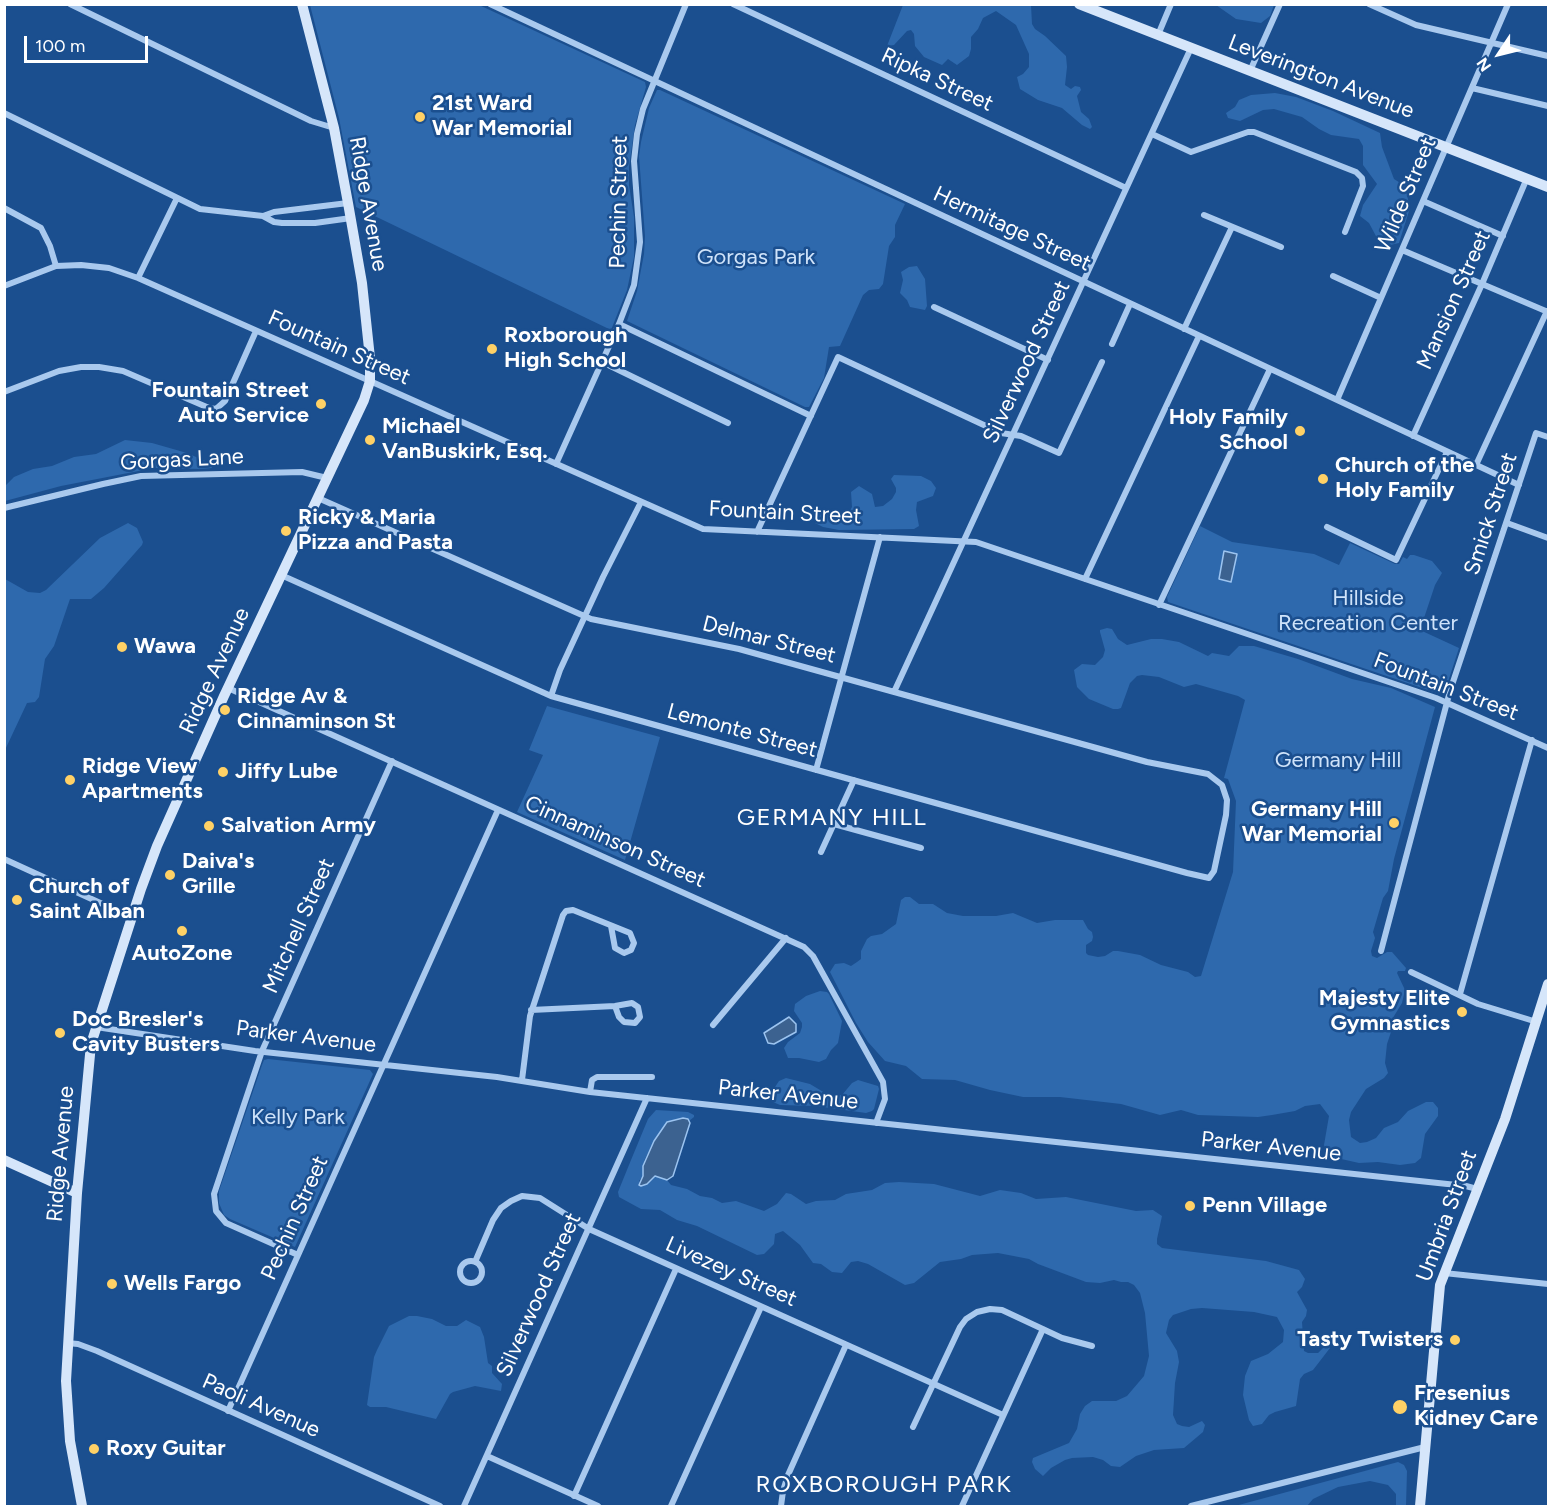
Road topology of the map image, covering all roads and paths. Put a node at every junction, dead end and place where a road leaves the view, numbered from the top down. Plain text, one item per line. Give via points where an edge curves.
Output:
1 (70, 4) edge
2 (303, 4) edge
3 (490, 4) edge
4 (686, 4) edge
5 (733, 4) edge
6 (1079, 4) edge
7 (1171, 4) edge
8 (1280, 4) edge
9 (1369, 4) edge
10 (1508, 4) edge
11 (1158, 34) junction
12 (1491, 43) junction
13 (1191, 48) junction
14 (1548, 56) edge
15 (1250, 71) junction
16 (654, 81) junction
17 (1472, 88) junction
18 (1548, 106) edge
19 (4, 113) edge
20 (334, 128) junction
21 (1152, 134) junction
22 (1446, 147) junction
23 (1527, 178) junction
24 (1548, 187) edge
25 (1126, 188) junction
26 (177, 198) junction
27 (1423, 201) junction
28 (348, 203) junction
29 (4, 208) edge
30 (1204, 215) dead end
31 (263, 216) junction
32 (351, 218) junction
33 (1232, 227) junction
34 (1345, 232) dead end
35 (1503, 236) junction
36 (1281, 247) dead end
37 (1402, 250) junction
38 (56, 266) junction
39 (1333, 276) dead end
40 (138, 278) junction
41 (1083, 282) junction
42 (1482, 284) junction
43 (4, 286) edge
44 (1381, 298) junction
45 (1130, 303) junction
46 (934, 307) dead end
47 (1548, 312) edge
48 (619, 324) junction
49 (1184, 329) junction
50 (256, 331) junction
51 (1199, 336) junction
52 (1112, 344) dead end
53 (1048, 360) junction
54 (602, 362) junction
55 (1102, 362) dead end
56 (1270, 369) junction
57 (370, 381) junction
58 (4, 392) edge
59 (1337, 400) junction
60 (811, 416) junction
61 (728, 423) dead end
62 (1013, 435) junction
63 (1413, 436) junction
64 (1548, 437) edge
65 (1447, 452) junction
66 (556, 464) junction
67 (1476, 465) junction
68 (327, 478) junction
69 (1519, 485) junction
70 (318, 498) junction
71 (641, 502) junction
72 (4, 508) edge
73 (1507, 524) junction
74 (1327, 528) dead end
75 (757, 532) junction
76 (880, 537) junction
77 (1548, 538) edge
78 (964, 540) junction
79 (281, 575) junction
80 (1085, 579) junction
81 (1159, 604) junction
82 (586, 618) junction
83 (842, 678) junction
84 (228, 688) junction
85 (894, 692) junction
86 (551, 696) junction
87 (1446, 702) junction
88 (1532, 740) junction
89 (1548, 748) edge
90 (392, 761) junction
91 (816, 770) junction
92 (854, 780) junction
93 (498, 810) junction
94 (834, 824) junction
95 (921, 848) dead end
96 (821, 852) dead end
97 (4, 859) edge
98 (1209, 878) joint
99 (131, 917) junction
100 (611, 926) junction
101 (786, 939) junction
102 (1381, 951) dead end
103 (1411, 972) dead end
104 (1548, 984) edge
105 (1460, 994) junction
106 (723, 1001) dead end
107 (615, 1006) dead end
108 (729, 1006) junction
109 (531, 1010) junction
110 (1537, 1022) junction
111 (713, 1025) dead end
112 (96, 1027) junction
113 (262, 1051) junction
114 (384, 1065) junction
115 (652, 1077) dead end
116 (522, 1080) junction
117 (590, 1092) junction
118 (647, 1098) junction
119 (876, 1123) junction
120 (4, 1160) edge
121 (1477, 1189) junction
122 (77, 1193) junction
123 (589, 1229) junction
124 (298, 1255) junction
125 (475, 1262) dead end
126 (676, 1269) junction
127 (1444, 1273) junction
128 (1548, 1284) edge
129 (761, 1307) junction
130 (1043, 1329) junction
131 (67, 1343) junction
132 (846, 1345) junction
133 (1092, 1346) dead end
134 (933, 1384) junction
135 (228, 1411) junction
136 (1003, 1415) junction
137 (913, 1427) dead end
138 (1425, 1447) junction
139 (487, 1456) junction
140 (574, 1496) junction
141 (82, 1506) edge
142 (440, 1506) edge
143 (464, 1506) edge
144 (598, 1506) edge
145 (671, 1506) edge
146 (781, 1506) edge
147 (962, 1506) edge
148 (1191, 1506) edge
149 (1420, 1506) edge

1 - 20 street via 312,122
2 - 20 main road, Ridge Avenue
3 - 16 street, Hermitage Street
4 - 16 street, Pechin Street
5 - 25 street, Ripka Street
6 - 11 main road, Leverington Avenue
7 - 11 street
8 - 15 street
9 - 12 street via 1416,25
10 - 12 street, Wilde Street
11 - 13 main road, Leverington Avenue
12 - 14 street
12 - 17 street, Wilde Street
13 - 15 main road, Leverington Avenue
13 - 21 street, Silverwood Street
15 - 22 main road, Leverington Avenue
16 - 41 street, Hermitage Street
16 - 48 street, Pechin Street via 635,147 638,261 634,285
17 - 18 street
17 - 22 street, Wilde Street
19 - 26 street
20 - 28 main road, Ridge Avenue
21 - 25 street, Silverwood Street
21 - 34 street via 1192,152 1254,132 1354,171 1362,178 1363,186
22 - 23 main road, Leverington Avenue
22 - 27 street, Wilde Street
23 - 24 main road, Leverington Avenue
23 - 35 street, Mansion Street
25 - 41 street, Silverwood Street
26 - 31 street via 209,210
26 - 40 street
27 - 35 street
27 - 37 street, Wilde Street
28 - 31 street
28 - 32 main road, Ridge Avenue
29 - 38 street via 41,228
30 - 33 street
31 - 32 street via 274,222 305,224
32 - 57 main road, Ridge Avenue via 362,283
33 - 36 street
33 - 49 street
35 - 42 street, Mansion Street
37 - 42 street
37 - 44 street, Wilde Street
38 - 40 street, Fountain Street via 97,266
38 - 43 street, Fountain Street
39 - 44 street
40 - 50 street, Fountain Street
41 - 45 street, Hermitage Street
41 - 53 street, Silverwood Street
42 - 47 street
42 - 63 street, Mansion Street
44 - 59 street, Wilde Street
45 - 49 street, Hermitage Street
45 - 52 street
46 - 53 street
47 - 67 street
48 - 54 street, Pechin Street
48 - 60 street
49 - 51 street, Hermitage Street
50 - 57 street, Fountain Street
50 - 58 street via 219,408 209,408 123,371 99,368 59,371
51 - 56 street, Hermitage Street
51 - 80 street
53 - 62 street, Silverwood Street
54 - 61 street
54 - 66 street, Pechin Street
55 - 62 street via 1059,453
56 - 59 street, Hermitage Street
56 - 81 street
57 - 66 street, Fountain Street
57 - 68 main road, Ridge Avenue
59 - 63 street, Hermitage Street
60 - 62 street via 838,357 1001,433
60 - 75 street
62 - 78 street, Silverwood Street
63 - 65 street, Hermitage Street
64 - 69 street, Smick Street via 1536,433
65 - 67 street, Hermitage Street
65 - 74 street via 1396,560
66 - 71 street, Fountain Street
67 - 69 street, Hermitage Street
68 - 70 main road, Ridge Avenue
68 - 72 street, Gorgas Lane via 302,472 141,476
69 - 73 street, Smick Street
70 - 79 main road, Ridge Avenue
70 - 82 street, Delmar Street
71 - 75 street, Fountain Street via 703,529
71 - 82 street
73 - 77 street
73 - 87 street, Smick Street
75 - 76 street, Fountain Street
76 - 78 street, Fountain Street
76 - 83 street
78 - 80 street, Fountain Street
78 - 85 street, Silverwood Street
79 - 84 main road, Ridge Avenue
79 - 86 street, Lemonte Street
80 - 81 street, Fountain Street
81 - 87 street, Fountain Street
82 - 83 street, Delmar Street via 723,645
82 - 86 street
83 - 85 street, Delmar Street
83 - 91 street
84 - 90 street, Cinnaminson Street
84 - 99 main road, Ridge Avenue via 157,846
85 - 98 street, Delmar Street via 1214,777 1227,795 1227,808 1218,859
86 - 91 street, Lemonte Street
87 - 88 street, Fountain Street
87 - 102 street, Smick Street
88 - 89 street, Fountain Street
88 - 105 street
90 - 93 street, Cinnaminson Street
90 - 113 street, Mitchell Street
91 - 92 street, Lemonte Street
92 - 94 street
92 - 98 street, Lemonte Street
93 - 101 street, Cinnaminson Street
93 - 114 street, Pechin Street
94 - 95 street
94 - 96 street
97 - 99 street
99 - 112 main road, Ridge Avenue
100 - 100 street via 615,948 624,953 631,950 633,936
100 - 109 street via 573,910 564,913
101 - 108 street
101 - 119 street, Cinnaminson Street via 813,956 883,1082 885,1099
103 - 105 street
104 - 110 main road, Umbria Street
105 - 110 street via 1478,1004
106 - 108 street
107 - 109 street
108 - 111 street
109 - 116 street
110 - 121 main road, Umbria Street
112 - 113 street, Parker Avenue
112 - 122 main road, Ridge Avenue via 89,1053
113 - 114 street, Parker Avenue
113 - 124 street, Mitchell Street via 213,1200 221,1219 230,1225
114 - 116 street, Parker Avenue
114 - 124 street, Pechin Street
115 - 117 street via 597,1077 592,1080
116 - 117 street, Parker Avenue
117 - 118 street, Parker Avenue
118 - 119 street, Parker Avenue
118 - 123 street, Silverwood Street
119 - 121 street, Parker Avenue
120 - 122 main road
121 - 127 main road, Umbria Street
122 - 131 main road, Ridge Avenue
123 - 125 street, Livezey Street via 546,1200 534,1196 517,1198 496,1214
123 - 126 street, Livezey Street
123 - 139 street, Silverwood Street
124 - 135 street, Pechin Street
126 - 129 street, Livezey Street
126 - 140 street
127 - 128 street
127 - 138 main road, Umbria Street via 1439,1291
129 - 132 street, Livezey Street
129 - 145 street
130 - 133 street
130 - 134 street via 1002,1310 977,1312 960,1327
130 - 136 street
131 - 135 street, Paoli Avenue via 90,1348
131 - 141 main road, Ridge Avenue via 67,1412
132 - 134 street, Livezey Street
132 - 146 street via 788,1475
134 - 136 street, Livezey Street
134 - 137 street
135 - 142 street, Paoli Avenue
136 - 147 street
138 - 148 street
138 - 149 main road, Umbria Street
139 - 140 street
139 - 143 street, Silverwood Street
140 - 144 street

